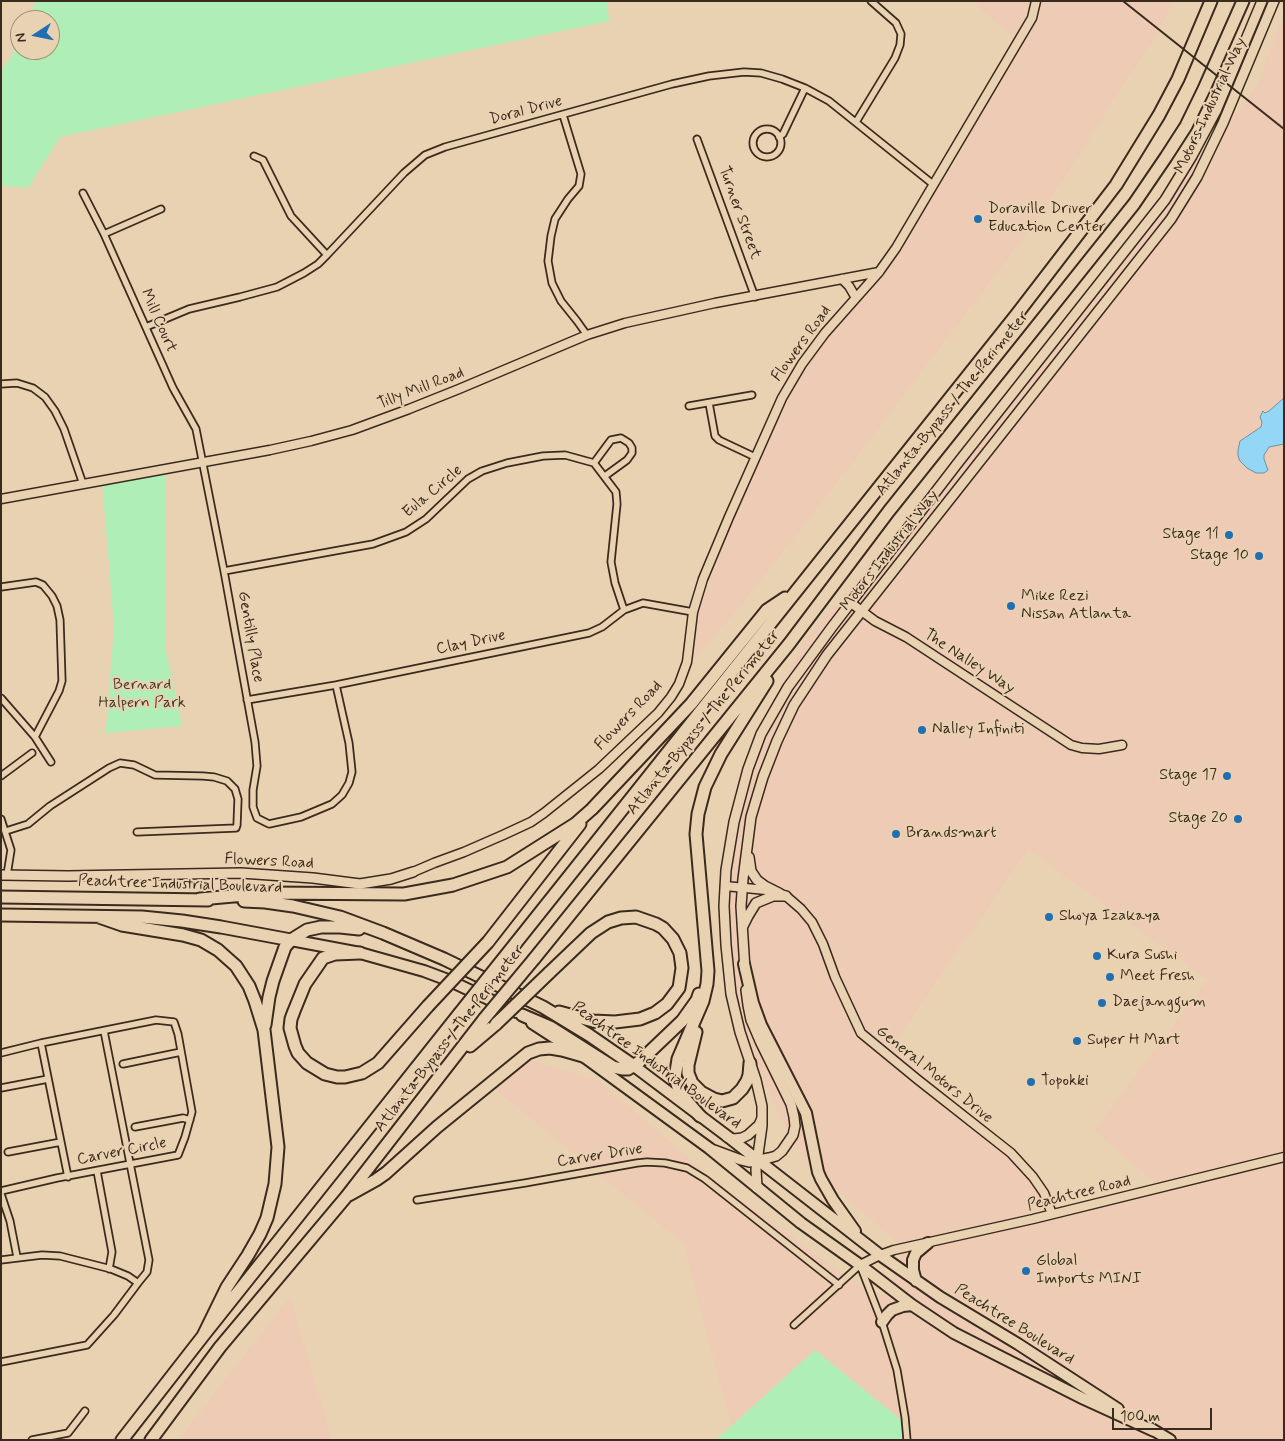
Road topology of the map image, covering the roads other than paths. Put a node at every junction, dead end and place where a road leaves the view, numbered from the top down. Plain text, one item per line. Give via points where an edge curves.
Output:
1 (871, 1) edge
2 (1036, 1) edge
3 (1211, 1) edge
4 (1243, 1) edge
5 (1262, 1) edge
6 (1274, 1) edge
7 (805, 88) junction
8 (563, 115) junction
9 (856, 122) junction
10 (780, 137) junction
11 (697, 140) dead end
12 (254, 156) dead end
13 (934, 185) junction
14 (83, 192) dead end
15 (161, 209) dead end
16 (104, 234) junction
17 (327, 255) junction
18 (879, 272) junction
19 (842, 279) junction
20 (755, 296) junction
21 (856, 298) junction
22 (146, 327) junction
23 (587, 335) junction
24 (1, 384) edge
25 (752, 395) dead end
26 (709, 403) junction
27 (689, 406) dead end
28 (755, 457) junction
29 (203, 462) junction
30 (594, 463) junction
31 (605, 476) junction
32 (83, 484) junction
33 (1, 499) edge
34 (224, 571) junction
35 (1, 587) edge
36 (793, 593) junction
37 (851, 603) junction
38 (624, 610) junction
39 (693, 612) junction
40 (861, 612) junction
41 (789, 644) junction
42 (336, 685) junction
43 (1, 698) edge
44 (248, 700) junction
45 (35, 737) junction
46 (1122, 745) dead end
47 (32, 753) dead end
48 (51, 762) dead end
49 (1, 776) edge
50 (592, 809) junction
51 (1, 819) edge
52 (6, 831) junction
53 (137, 832) dead end
54 (747, 847) junction
55 (413, 872) joint
56 (4, 875) edge
57 (725, 886) junction
58 (742, 887) junction
59 (782, 894) junction
60 (1, 897) edge
61 (200, 899) junction
62 (1, 915) edge
63 (98, 917) junction
64 (742, 928) junction
65 (383, 933) junction
66 (290, 940) junction
67 (705, 947) junction
68 (360, 953) junction
69 (744, 964) junction
70 (704, 1001) junction
71 (543, 1007) junction
72 (522, 1015) junction
73 (264, 1030) junction
74 (104, 1031) junction
75 (41, 1043) junction
76 (181, 1052) junction
77 (1, 1053) edge
78 (583, 1056) junction
79 (453, 1059) junction
80 (750, 1063) junction
81 (123, 1064) dead end
82 (634, 1066) junction
83 (48, 1079) junction
84 (1, 1088) edge
85 (763, 1115) junction
86 (700, 1116) junction
87 (190, 1120) junction
88 (135, 1127) dead end
89 (727, 1136) junction
90 (61, 1142) junction
91 (709, 1148) junction
92 (8, 1152) dead end
93 (1284, 1157) edge
94 (756, 1160) junction
95 (131, 1165) junction
96 (97, 1171) junction
97 (68, 1177) junction
98 (757, 1188) junction
99 (1, 1192) edge
100 (346, 1197) junction
101 (417, 1200) dead end
102 (1052, 1214) junction
103 (861, 1240) junction
104 (928, 1243) junction
105 (880, 1255) junction
106 (17, 1257) junction
107 (1, 1260) edge
108 (860, 1266) junction
109 (109, 1269) junction
110 (916, 1280) junction
111 (138, 1283) junction
112 (839, 1285) junction
113 (912, 1305) junction
114 (882, 1322) junction
115 (794, 1325) dead end
116 (203, 1336) junction
117 (1, 1362) edge
118 (85, 1411) dead end
119 (1154, 1431) junction
120 (32, 1440) edge
121 (122, 1440) edge
122 (151, 1440) edge
123 (908, 1440) edge
124 (1170, 1440) edge

1 - 9 street via 896,23 901,34 900,45
2 - 13 street, Flowers Road via 1032,18
3 - 36 highway, Atlanta Bypass / The Perimeter via 1159,116 1116,185
4 - 41 highway, Atlanta Bypass / The Perimeter via 1186,126 1166,158 888,511
5 - 37 main road, Motors Industrial Way via 1216,111 1165,200
6 - 40 main road, Motors Industrial Way via 1223,123 1197,177 1171,219
7 - 8 street, Doral Drive via 761,73 744,72 672,84
7 - 9 street, Doral Drive
7 - 10 street
8 - 17 street, Doral Drive via 426,155 404,173
8 - 23 street via 581,174 579,186 555,219 548,261 552,283 561,301
9 - 13 street, Doral Drive
10 - 10 street via 771,129 760,130 752,144 757,154 767,158 777,153
11 - 20 street, Turner Street
12 - 17 street via 264,160 291,216
13 - 18 street, Flowers Road
14 - 16 street, Mill Court
15 - 16 street
16 - 22 street, Mill Court
17 - 22 street, Doral Drive via 304,273 277,287 190,309
18 - 19 street, Tilly Mill Road
18 - 21 street, Flowers Road
19 - 20 street, Tilly Mill Road
19 - 21 street
20 - 23 street, Tilly Mill Road via 625,323
21 - 28 street, Flowers Road via 802,364 782,398
22 - 29 street, Mill Court via 196,429
23 - 29 street, Tilly Mill Road via 459,390 352,430 311,442
24 - 32 street via 17,383 45,397 64,428
25 - 26 street
26 - 27 street
26 - 28 street via 718,440
28 - 39 street, Flowers Road via 703,579
29 - 32 street, Tilly Mill Road
29 - 34 street, Gentilly Place
30 - 31 street
30 - 31 street via 611,440 621,438 629,443 632,453 627,460
30 - 34 street, Eula Circle via 565,455 507,462 468,479 426,519 406,532 373,544
31 - 38 street via 616,492 611,562
32 - 33 street, Tilly Mill Road
34 - 44 street, Gentilly Place
35 - 45 street via 36,582 43,585 57,606 62,681
36 - 50 highway via 767,610 691,704
36 - 116 highway, Atlanta Bypass / The Perimeter, bridge
37 - 40 street, The Nalley Way
37 - 57 main road, Motors Industrial Way via 788,687 761,734 734,822
38 - 39 street, Clay Drive via 643,603
38 - 42 street, Clay Drive via 589,633
39 - 55 street, Flowers Road via 687,662 675,691 658,713 599,769 531,822
40 - 46 street, The Nalley Way via 1071,745 1098,749
40 - 54 main road, Motors Industrial Way via 794,705 764,777 751,817
41 - 67 highway via 720,754 705,788 696,834
41 - 79 highway, Atlanta Bypass / The Perimeter, bridge
42 - 44 street, Clay Drive
42 - 44 street, Gentilly Place via 349,743 352,772 349,783 332,804 301,817 269,824 257,818 253,807 257,766
43 - 45 street
45 - 48 street
47 - 49 street
50 - 61 highway via 575,824 507,867 453,885 404,894 267,893
50 - 68 highway, bridge via 488,942 378,1063 362,1073 337,1077 307,1064 298,1053 290,1028 291,1019 305,984 323,958
51 - 52 street
52 - 53 street via 28,824 57,801 120,763 134,765 155,775 227,780 235,789 238,799 236,828
52 - 56 street via 11,850
54 - 58 main road, Motors Industrial Way
54 - 59 main road via 751,871 765,886
55 - 56 main road, Flowers Road via 360,884 241,873
57 - 58 street
57 - 80 main road, Motors Industrial Way via 730,985
58 - 59 street
58 - 64 main road, Motors Industrial Way
59 - 64 main road via 756,903
59 - 102 street, General Motors Drive via 812,922 861,1033 1011,1153 1044,1193
60 - 61 highway, Peachtree Industrial Boulevard
61 - 65 highway, Peachtree Industrial Boulevard via 293,906
62 - 63 highway, Peachtree Industrial Boulevard
63 - 66 highway, Peachtree Industrial Boulevard via 182,921
63 - 73 highway via 122,925 202,940 218,950 236,966 249,986
64 - 69 main road, Motors Industrial Way
65 - 66 highway via 321,927 307,930
65 - 71 highway, Peachtree Industrial Boulevard via 444,958
66 - 68 highway, Peachtree Industrial Boulevard
66 - 73 highway via 273,981
67 - 70 highway via 708,971
67 - 82 highway via 704,977 697,1000 682,1021
68 - 72 highway, Peachtree Industrial Boulevard via 424,970
69 - 94 main road, Motors Industrial Way via 751,1020 791,1104 795,1126 782,1151 776,1156
69 - 103 highway via 761,1025 806,1113 821,1180
70 - 80 highway via 688,1064 692,1084 714,1099 729,1100 742,1089 749,1075
70 - 86 highway via 678,1059 674,1078 680,1093
71 - 79 highway, bridge via 593,1021 622,1022 655,1013 672,1000 678,988 682,960 677,946 668,933 649,920 629,917 601,926 582,940 496,1024
71 - 82 highway, Peachtree Industrial Boulevard
72 - 78 highway, Peachtree Industrial Boulevard
72 - 82 highway via 550,1027 613,1067
73 - 116 highway via 278,1147 274,1192 260,1234 227,1287
74 - 75 street, Carver Circle
74 - 76 street, Carver Circle via 156,1020 174,1022
74 - 95 street
75 - 77 street, Carver Circle
75 - 83 street
76 - 81 street
76 - 87 street, Carver Circle via 192,1112
78 - 91 highway, Peachtree Industrial Boulevard
78 - 100 highway via 550,1048 528,1053 437,1126 386,1173
79 - 100 highway, Atlanta Bypass / The Perimeter
80 - 85 main road, Motors Industrial Way
82 - 86 highway, Peachtree Industrial Boulevard
83 - 84 street
83 - 90 street
85 - 89 main road via 748,1135 734,1139
85 - 94 main road, Motors Industrial Way
86 - 89 highway, Peachtree Industrial Boulevard
87 - 88 street via 183,1118
87 - 95 street, Carver Circle via 178,1154
89 - 94 highway, Peachtree Industrial Boulevard
90 - 92 street
90 - 97 street
91 - 94 main road, Motors Industrial Way via 741,1160
91 - 98 highway, Peachtree Industrial Boulevard
93 - 102 street, Peachtree Road
94 - 98 main road, Motors Industrial Way
94 - 103 highway, Peachtree Industrial Boulevard
95 - 96 street, Carver Circle
95 - 111 street via 149,1260 147,1272
96 - 97 street, Carver Circle
96 - 109 street via 112,1252
97 - 99 street, Carver Circle
98 - 108 highway, Peachtree Industrial Boulevard
99 - 106 street
100 - 122 highway, Atlanta Bypass / The Perimeter via 220,1347
101 - 112 street, Carver Drive via 647,1162 673,1164 705,1179
102 - 104 street, Peachtree Road
103 - 105 highway, Peachtree Boulevard
104 - 105 street, Peachtree Road
104 - 110 highway via 913,1260
105 - 108 street, Peachtree Road
105 - 110 highway, Peachtree Boulevard
106 - 107 street
106 - 109 street via 60,1256
108 - 112 street
108 - 113 highway, Peachtree Boulevard
108 - 114 street
109 - 111 street
110 - 119 highway, Peachtree Boulevard
111 - 117 street via 87,1345
112 - 115 street
113 - 114 highway via 892,1310
113 - 119 highway, Peachtree Boulevard via 993,1353
114 - 123 street via 897,1370
116 - 121 highway, Atlanta Bypass / The Perimeter
118 - 120 street via 68,1434
119 - 124 highway, Peachtree Boulevard

